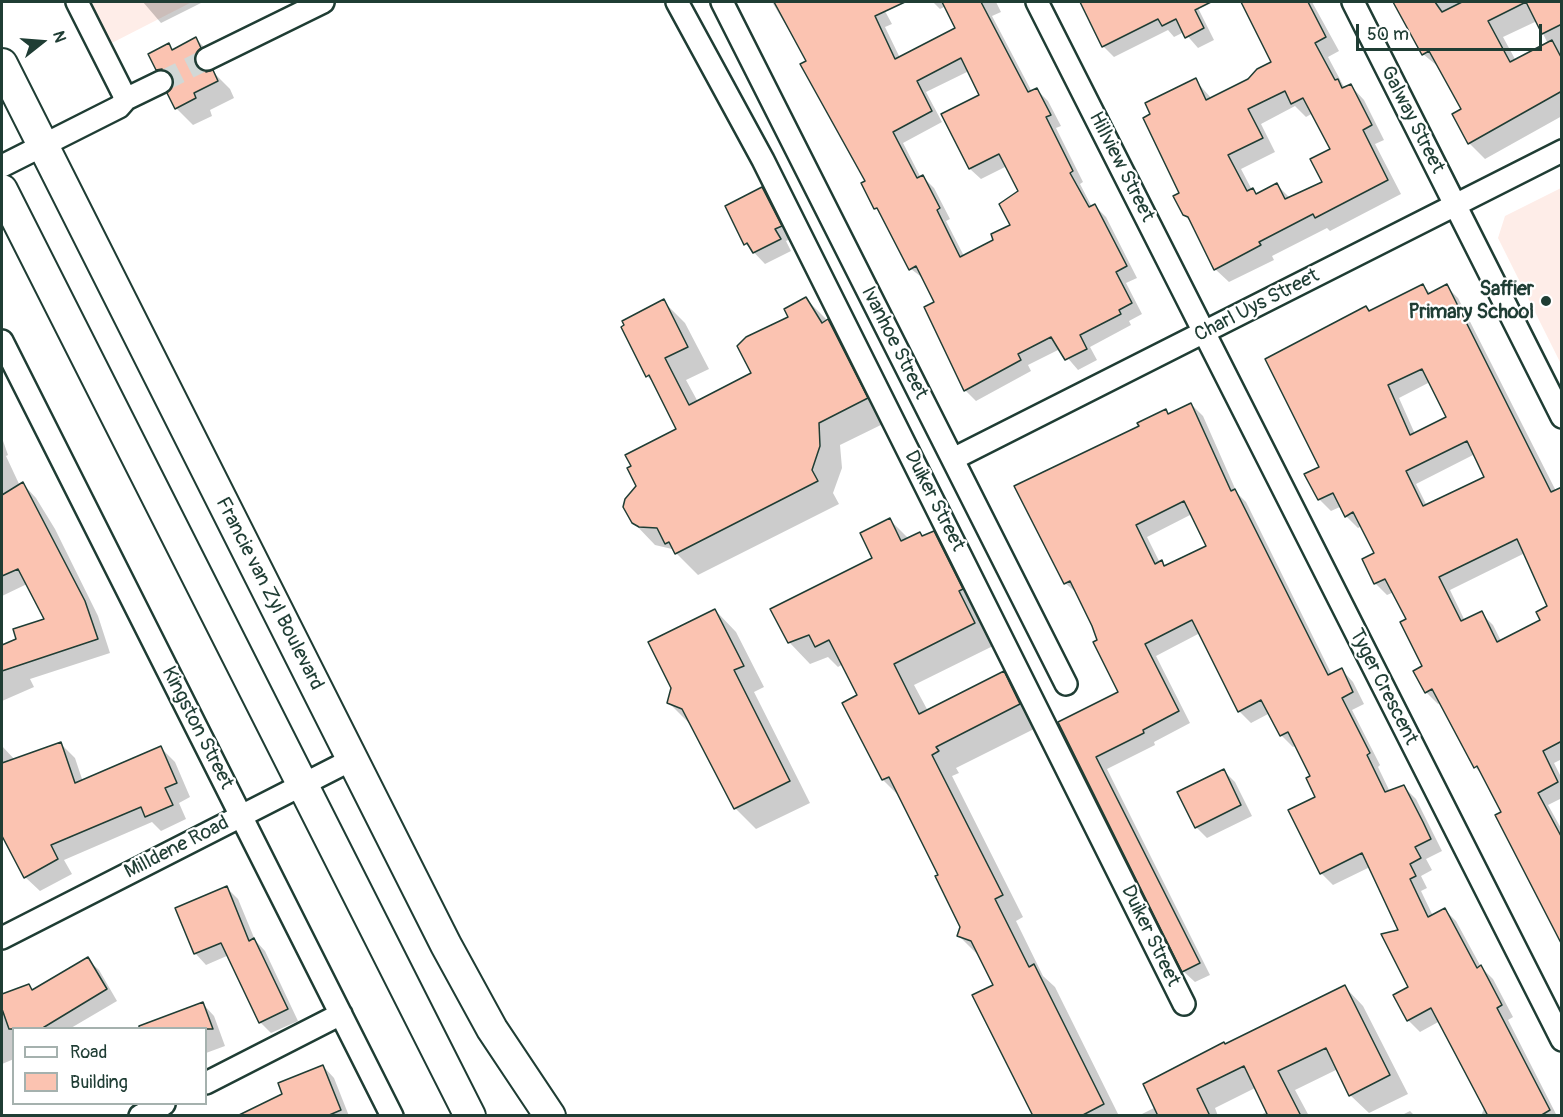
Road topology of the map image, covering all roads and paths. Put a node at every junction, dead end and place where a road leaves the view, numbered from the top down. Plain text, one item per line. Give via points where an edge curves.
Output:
1 (77, 2) edge
2 (323, 2) edge
3 (677, 2) edge
4 (723, 2) edge
5 (1036, 2) edge
6 (1353, 2) edge
7 (207, 59) tunnel mouth
8 (2, 64) edge
9 (161, 81) tunnel mouth
10 (126, 99) junction
11 (43, 146) junction
12 (1562, 152) edge
13 (2, 166) edge
14 (2, 190) edge
15 (1455, 206) junction
16 (1205, 333) junction
17 (2, 340) edge
18 (1562, 417) edge
19 (953, 459) junction
20 (1066, 684) dead end
21 (353, 759) junction
22 (303, 784) junction
23 (241, 816) junction
24 (2, 938) edge
25 (446, 945) junction
26 (1184, 1004) dead end
27 (341, 1014) junction
28 (1562, 1040) edge
29 (207, 1082) edge
30 (162, 1105) edge
31 (140, 1116) edge
32 (392, 1116) edge
33 (470, 1116) edge
34 (531, 1116) edge
35 (550, 1116) edge

1 - 10 street
2 - 7 street
3 - 26 street, Duiker Street via 763,160
4 - 19 street, Ivanhoe Street
5 - 16 street, Hillview Street
6 - 15 street, Galway Street
8 - 11 main road, Francie van Zyl Boulevard
9 - 10 street
10 - 11 street via 119,107
11 - 13 street
11 - 21 main road, Francie van Zyl Boulevard
12 - 15 street, Charl Uys Street
14 - 22 main road
15 - 16 street, Charl Uys Street
15 - 18 street
16 - 19 street, Charl Uys Street
16 - 28 street, Tyger Crescent
17 - 23 street, Kingston Street
19 - 20 street, Ivanhoe Street
21 - 22 street, Milldene Road
21 - 25 main road, Francie van Zyl Boulevard
22 - 23 street, Milldene Road
22 - 33 main road
23 - 24 street, Milldene Road
23 - 27 street, Kingston Street
25 - 34 main road via 483,1036
25 - 35 main road, Francie van Zyl Boulevard via 492,1029
27 - 29 street
27 - 32 street, Kingston Street
30 - 31 street

